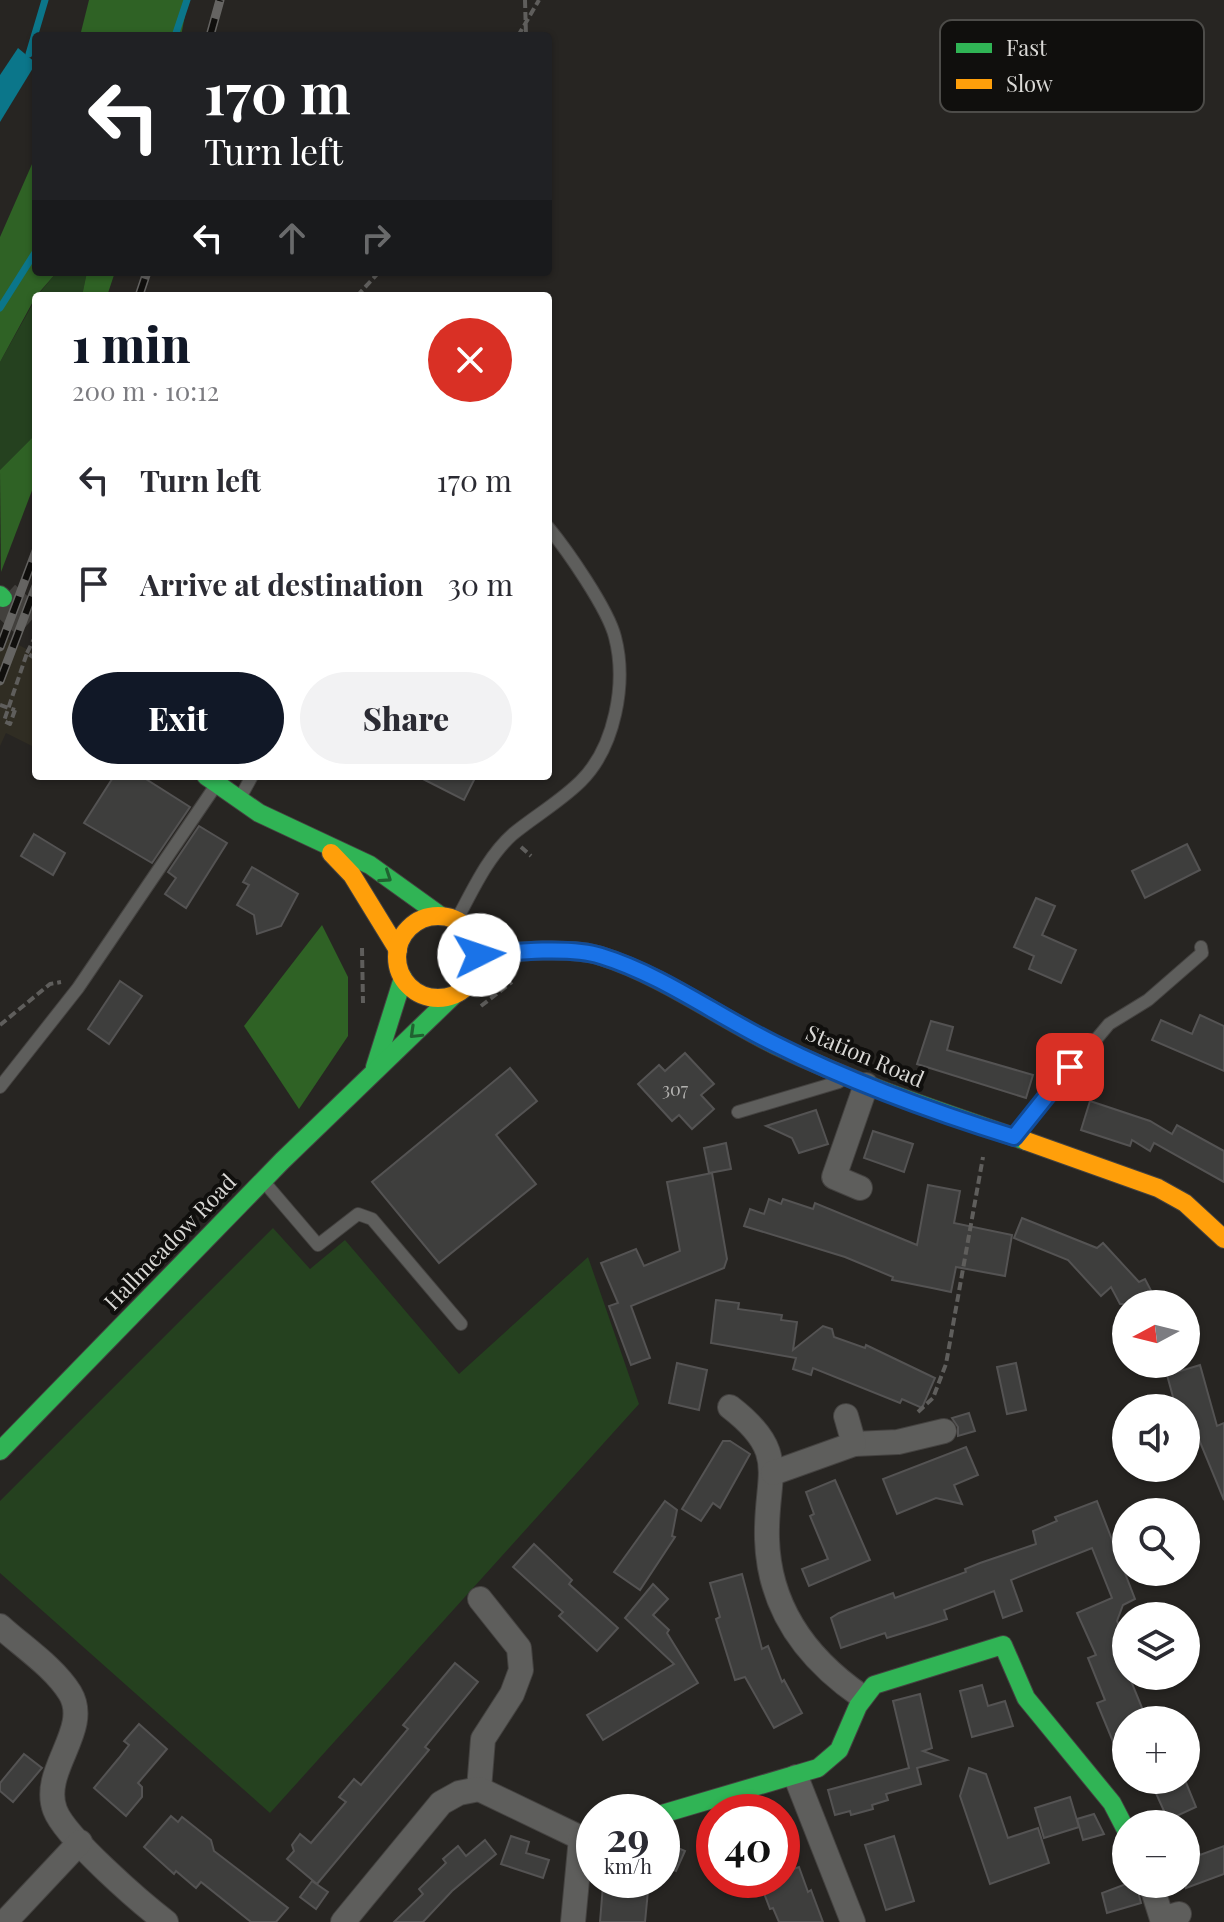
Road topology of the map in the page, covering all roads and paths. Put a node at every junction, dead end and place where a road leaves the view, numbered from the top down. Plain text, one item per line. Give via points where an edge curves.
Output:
1 (525, 0) edge
2 (539, 0) edge
3 (524, 25) junction
4 (520, 32) edge
5 (525, 32) edge
6 (375, 276) edge
7 (361, 292) edge
8 (552, 532) edge
9 (32, 643) edge
10 (27, 653) junction
11 (32, 656) edge
12 (0, 707) edge
13 (7, 712) junction
14 (250, 780) edge
15 (211, 781) edge
16 (238, 800) junction
17 (326, 847) junction
18 (448, 919) junction
19 (1201, 947) dead end
20 (398, 950) junction
21 (479, 955) junction
22 (403, 978) junction
23 (78, 988) junction
24 (453, 996) junction
25 (0, 1025) edge
26 (375, 1068) junction
27 (858, 1082) junction
28 (0, 1087) edge
29 (738, 1112) dead end
30 (988, 1129) junction
31 (1014, 1137) junction
32 (263, 1181) junction
33 (860, 1188) dead end
34 (1224, 1239) edge
35 (461, 1324) dead end
36 (730, 1407) dead end
37 (846, 1416) dead end
38 (915, 1416) dead end
39 (944, 1431) dead end
40 (854, 1444) junction
41 (0, 1451) edge
42 (773, 1473) junction
43 (480, 1599) dead end
44 (0, 1626) edge
45 (861, 1696) junction
46 (796, 1777) junction
47 (479, 1789) junction
48 (680, 1809) edge
49 (1116, 1810) edge
50 (576, 1833) edge
51 (80, 1842) junction
52 (577, 1898) edge
53 (1157, 1898) edge
54 (1165, 1918) edge
55 (5, 1922) edge
56 (166, 1922) edge
57 (343, 1922) edge
58 (573, 1922) edge
59 (853, 1922) edge

1 - 3 path
2 - 3 path
3 - 4 path
3 - 5 path
6 - 7 path
8 - 18 lane via 615,636 619,694 612,727 581,781 510,837
9 - 10 path, bridge
10 - 11 path, bridge
10 - 13 path
12 - 13 path
12 - 13 path, bridge via 15,710 10,724 4,721
14 - 16 lane
15 - 16 street
15 - 23 lane
16 - 17 street
17 -> 18 street via 359,860
17 - 20 street via 352,875
18 - 20 street via 416,923
18 - 21 street via 471,932
19 - 31 lane via 1202,953 1187,968 1109,1024
20 - 22 street
21 - 24 street via 474,978
21 - 27 street, Station Road via 599,955
22 - 24 street via 429,997
22 - 26 street, Hallmeadow Road
23 - 25 path via 50,984
23 - 28 lane
24 -> 26 street, Hallmeadow Road
26 - 32 street, Hallmeadow Road
27 - 29 lane
27 - 30 street, Station Road
27 - 33 street via 827,1174
30 - 31 street, Station Road
30 - 38 path via 946,1364 933,1398
31 - 34 street, Station Road via 1158,1188 1185,1203
32 - 35 lane via 318,1245 358,1214 372,1219
32 - 41 street, Hallmeadow Road
36 - 42 street via 750,1422 767,1447
37 - 40 street
39 - 40 street via 898,1442
40 - 42 street
42 - 45 street via 767,1540 775,1588 791,1629 832,1676
43 - 47 street via 519,1648 521,1670 483,1739
44 - 51 street via 72,1696 76,1714 52,1794 55,1812
45 - 46 street via 844,1746 832,1760
45 - 49 street via 901,1674 1003,1645 1026,1698
46 - 48 street
46 - 59 street
47 - 50 street
47 - 57 street via 441,1803
51 - 55 street
51 - 56 street
52 - 58 street
53 - 54 street

